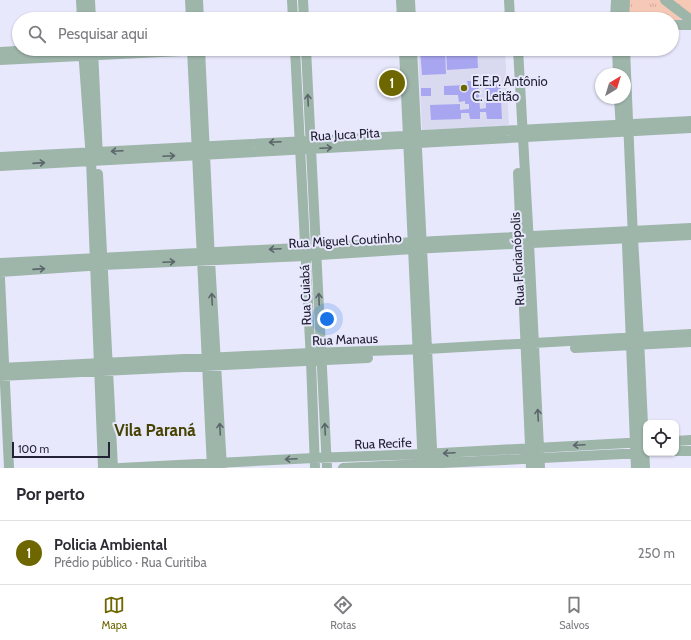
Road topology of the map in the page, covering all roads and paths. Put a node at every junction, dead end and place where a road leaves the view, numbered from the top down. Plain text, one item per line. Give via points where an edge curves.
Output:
1 (81, 0) edge
2 (90, 0) edge
3 (190, 0) edge
4 (198, 0) edge
5 (292, 0) edge
6 (303, 0) edge
7 (401, 0) edge
8 (410, 0) edge
9 (509, 0) edge
10 (515, 0) edge
11 (616, 0) edge
12 (625, 0) edge
13 (665, 0) edge
14 (82, 12) edge
15 (91, 12) edge
16 (191, 12) edge
17 (199, 12) edge
18 (293, 12) edge
19 (304, 12) edge
20 (402, 12) edge
21 (411, 12) edge
22 (510, 12) edge
23 (516, 12) edge
24 (615, 12) edge
25 (624, 12) edge
26 (691, 20) edge
27 (679, 25) edge
28 (691, 25) edge
29 (12, 51) edge
30 (0, 52) edge
31 (44, 56) edge
32 (88, 56) edge
33 (196, 56) edge
34 (296, 56) edge
35 (306, 56) edge
36 (405, 56) edge
37 (412, 56) edge
38 (512, 56) edge
39 (518, 56) edge
40 (617, 56) edge
41 (625, 56) edge
42 (0, 60) edge
43 (618, 68) edge
44 (621, 104) edge
45 (691, 120) edge
46 (625, 128) junction
47 (691, 128) edge
48 (519, 134) junction
49 (412, 139) junction
50 (305, 145) junction
51 (201, 150) junction
52 (0, 156) edge
53 (94, 156) junction
54 (0, 166) edge
55 (691, 228) edge
56 (630, 235) junction
57 (691, 235) edge
58 (525, 240) junction
59 (418, 245) junction
60 (317, 251) junction
61 (305, 252) junction
62 (206, 256) junction
63 (0, 262) edge
64 (99, 262) junction
65 (0, 272) edge
66 (0, 278) edge
67 (691, 334) edge
68 (635, 341) junction
69 (691, 342) edge
70 (530, 347) junction
71 (423, 352) junction
72 (310, 357) junction
73 (321, 357) junction
74 (211, 362) junction
75 (104, 367) junction
76 (2, 372) edge
77 (3, 424) edge
78 (691, 440) edge
79 (679, 441) edge
80 (642, 442) edge
81 (604, 444) junction
82 (535, 448) junction
83 (691, 450) edge
84 (679, 451) edge
85 (643, 453) edge
86 (605, 455) junction
87 (643, 456) edge
88 (327, 458) junction
89 (428, 462) edge
90 (314, 463) edge
91 (536, 463) edge
92 (217, 466) edge
93 (9, 468) edge
94 (103, 468) edge
95 (113, 468) edge
96 (120, 468) edge
97 (327, 468) edge
98 (343, 468) edge
99 (636, 468) edge
100 (645, 468) edge

1 - 14 street
2 - 15 street
3 - 16 street
4 - 17 street
5 - 18 street
6 - 19 street
7 - 20 street
8 - 21 street
9 - 22 street
10 - 23 street
11 - 24 street
12 - 25 street
13 - 26 street
27 - 28 street
29 - 30 street
31 - 42 street
32 - 53 street
33 - 51 street
34 - 50 street, Rua Cuiabá
50 -> 35 street, Rua Cuiabá
36 - 49 street
37 - 49 street
38 - 48 street, Rua Florianópolis
39 - 48 street, Rua Florianópolis
40 - 43 street
41 - 46 street
44 - 46 street
45 - 46 street, Rua Juca Pita
46 - 47 street, Rua Juca Pita
46 - 48 street, Rua Juca Pita
46 - 56 street
48 - 49 street, Rua Juca Pita
48 - 58 street, Rua Florianópolis
49 - 50 street, Rua Juca Pita
49 - 59 street
50 - 51 street, Rua Juca Pita
50 - 60 street, Rua Cuiabá
50 - 61 street, Rua Cuiabá
51 - 53 street, Rua Juca Pita
51 - 62 street
52 - 53 street, Rua Juca Pita
54 -> 53 street, Rua Juca Pita
53 - 64 street
55 - 56 street, Rua Miguel Coutinho
56 - 57 street, Rua Miguel Coutinho
56 - 58 street, Rua Miguel Coutinho
56 - 68 street
58 - 59 street, Rua Miguel Coutinho
58 - 70 street, Rua Florianópolis
59 - 60 street, Rua Miguel Coutinho
59 - 71 street
60 - 61 street, Rua Miguel Coutinho
73 -> 60 street, Rua Cuiabá
61 - 62 street, Rua Miguel Coutinho
61 - 72 street, Rua Cuiabá
62 - 64 street, Rua Miguel Coutinho
62 - 74 street
63 - 64 street, Rua Miguel Coutinho
65 -> 64 street, Rua Miguel Coutinho
64 - 75 street
66 - 76 street
67 - 68 street, Rua Manaus
68 - 69 street, Rua Manaus
68 - 70 street, Rua Manaus
68 - 80 street
70 - 71 street, Rua Manaus
70 - 82 street, Rua Florianópolis
71 - 73 street, Rua Manaus
71 - 89 street
72 - 73 street, Rua Manaus
72 - 74 street, Rua Manaus
72 - 90 street, Rua Cuiabá
88 -> 73 street, Rua Cuiabá
74 - 75 street, Rua Manaus
74 - 92 street
75 - 76 street, Rua Manaus
75 - 94 street
75 - 95 street
76 - 77 street
77 - 93 street
78 - 79 street
80 - 81 street, Rua Recife
80 - 85 street
81 -> 82 street, Rua Recife
81 - 86 street
82 -> 89 street, Rua Recife
82 - 91 street, Rua Florianópolis
83 - 84 street
85 - 86 street, Rua Recife
85 - 99 street
86 - 91 street, Rua Recife
87 - 100 street
88 - 89 street, Rua Recife
88 - 90 street, Rua Recife
88 - 97 street, Rua Cuiabá
89 - 91 street, Rua Recife
89 - 98 street, Rua Recife
90 -> 92 street, Rua Recife
92 - 96 street, Rua Recife

